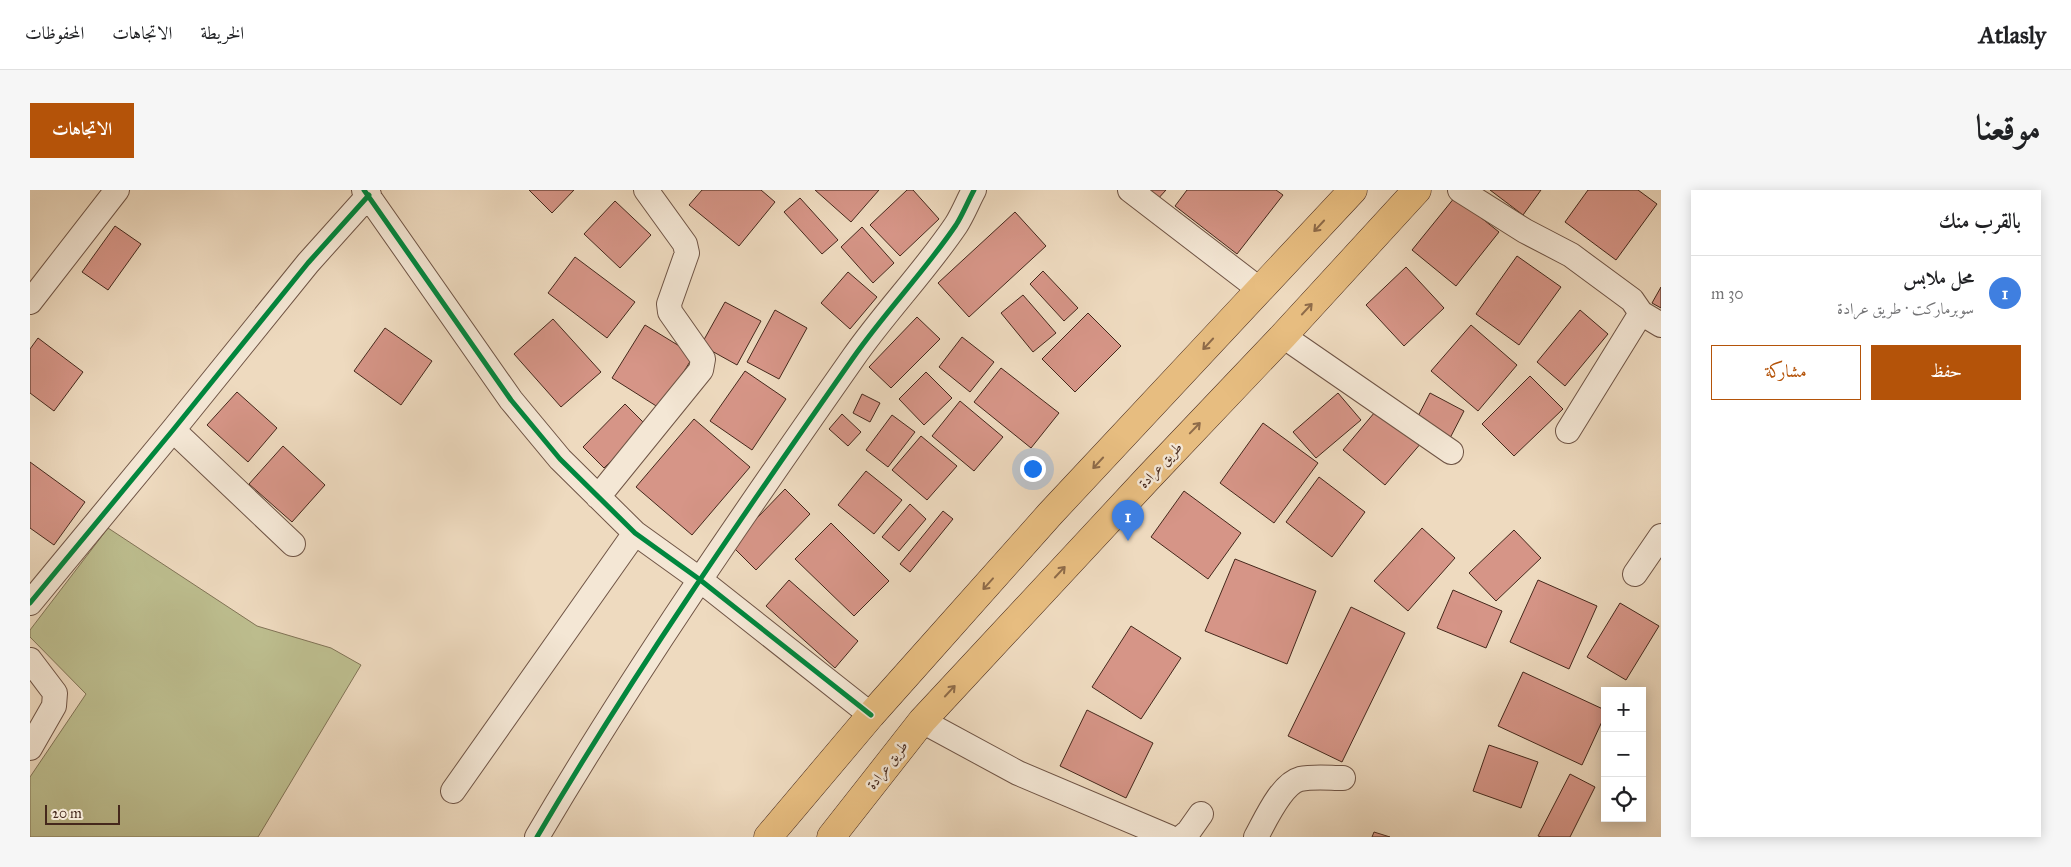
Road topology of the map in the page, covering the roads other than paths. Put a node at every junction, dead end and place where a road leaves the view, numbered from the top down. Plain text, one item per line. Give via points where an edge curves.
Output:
1 (117, 190) edge
2 (646, 190) edge
3 (974, 190) edge
4 (1130, 190) edge
5 (1353, 190) edge
6 (1417, 190) edge
7 (1460, 190) edge
8 (366, 192) edge
9 (1259, 290) junction
10 (30, 302) edge
11 (1651, 319) edge
12 (1283, 336) junction
13 (173, 430) junction
14 (1568, 431) dead end
15 (1451, 452) dead end
16 (598, 498) junction
17 (635, 533) junction
18 (1661, 536) edge
19 (293, 544) dead end
20 (1635, 574) dead end
21 (699, 579) junction
22 (30, 602) edge
23 (30, 660) edge
24 (871, 716) junction
25 (922, 721) junction
26 (30, 748) edge
27 (1343, 778) dead end
28 (453, 791) dead end
29 (1201, 814) dead end
30 (537, 837) edge
31 (768, 837) edge
32 (831, 837) edge
33 (1168, 837) edge
34 (1182, 837) edge
35 (1256, 837) edge

1 - 10 street
2 - 16 street via 685,244 687,253 669,304 670,312 703,362 700,370
3 - 21 street via 957,224 854,356
4 - 9 street
5 -> 9 main road
12 -> 6 main road, طريق عرادة
7 - 11 street via 1525,231 1571,255 1632,300
8 - 13 street
8 - 16 street via 511,400 560,459
9 -> 24 main road via 1050,514
11 - 14 street
12 - 15 street
25 -> 12 main road, طريق عرادة
13 - 19 street
13 - 22 street
16 - 17 street
17 - 21 street
17 - 28 street
18 - 20 street
21 - 24 street
21 - 30 street via 579,765
23 - 26 street via 56,699
24 - 31 main road
25 - 32 main road, طريق عرادة
25 - 33 street via 1018,773
27 - 35 street via 1293,783 1274,805
29 - 34 street

